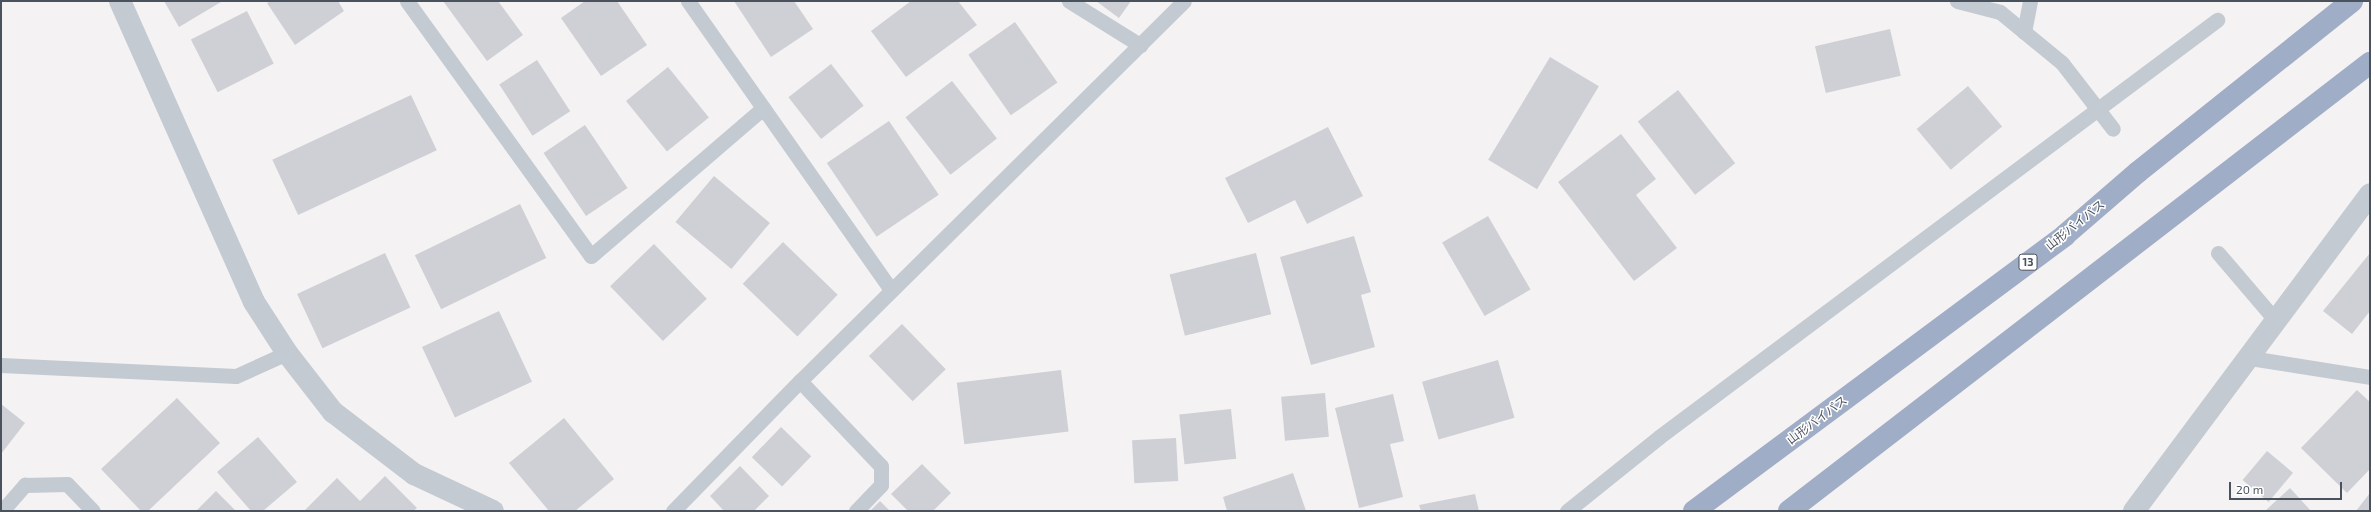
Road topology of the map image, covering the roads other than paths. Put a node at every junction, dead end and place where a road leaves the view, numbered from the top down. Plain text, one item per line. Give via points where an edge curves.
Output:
1 (120, 1) edge
2 (407, 1) edge
3 (688, 1) edge
4 (1069, 1) edge
5 (1184, 1) edge
6 (1957, 1) edge
7 (1989, 1) edge
8 (2030, 1) edge
9 (2352, 1) edge
10 (2000, 12) junction
11 (2217, 20) dead end
12 (2024, 32) junction
13 (1140, 45) junction
14 (2370, 63) edge
15 (763, 108) junction
16 (2096, 109) junction
17 (2113, 129) dead end
18 (2370, 194) edge
19 (2218, 253) dead end
20 (891, 290) junction
21 (2276, 321) junction
22 (287, 353) junction
23 (2250, 358) junction
24 (1, 365) edge
25 (2370, 377) edge
26 (800, 381) junction
27 (2, 511) edge
28 (93, 511) edge
29 (493, 511) edge
30 (673, 511) edge
31 (856, 511) edge
32 (1567, 511) edge
33 (1694, 511) edge
34 (1789, 511) edge
35 (2134, 511) edge

1 - 22 street via 254,302
2 - 15 lane via 591,256
3 - 15 lane
4 - 13 lane
5 - 13 lane
6 - 10 lane
7 - 10 lane
8 - 12 lane
9 - 33 highway, 山形バイパス / 13 via 2138,172 2066,235
10 - 12 lane
11 - 16 lane
12 - 16 lane via 2062,63
13 - 20 lane
14 - 34 highway
15 - 20 lane
16 - 17 lane
16 - 32 lane via 1659,437
18 - 21 street
19 - 21 lane
20 - 26 lane
21 - 23 street
22 - 24 lane via 236,376
22 - 29 street via 339,417 414,474
23 - 25 lane
23 - 35 street
26 - 30 lane
26 - 31 lane via 881,466 881,485
27 - 28 lane via 25,485 67,484

